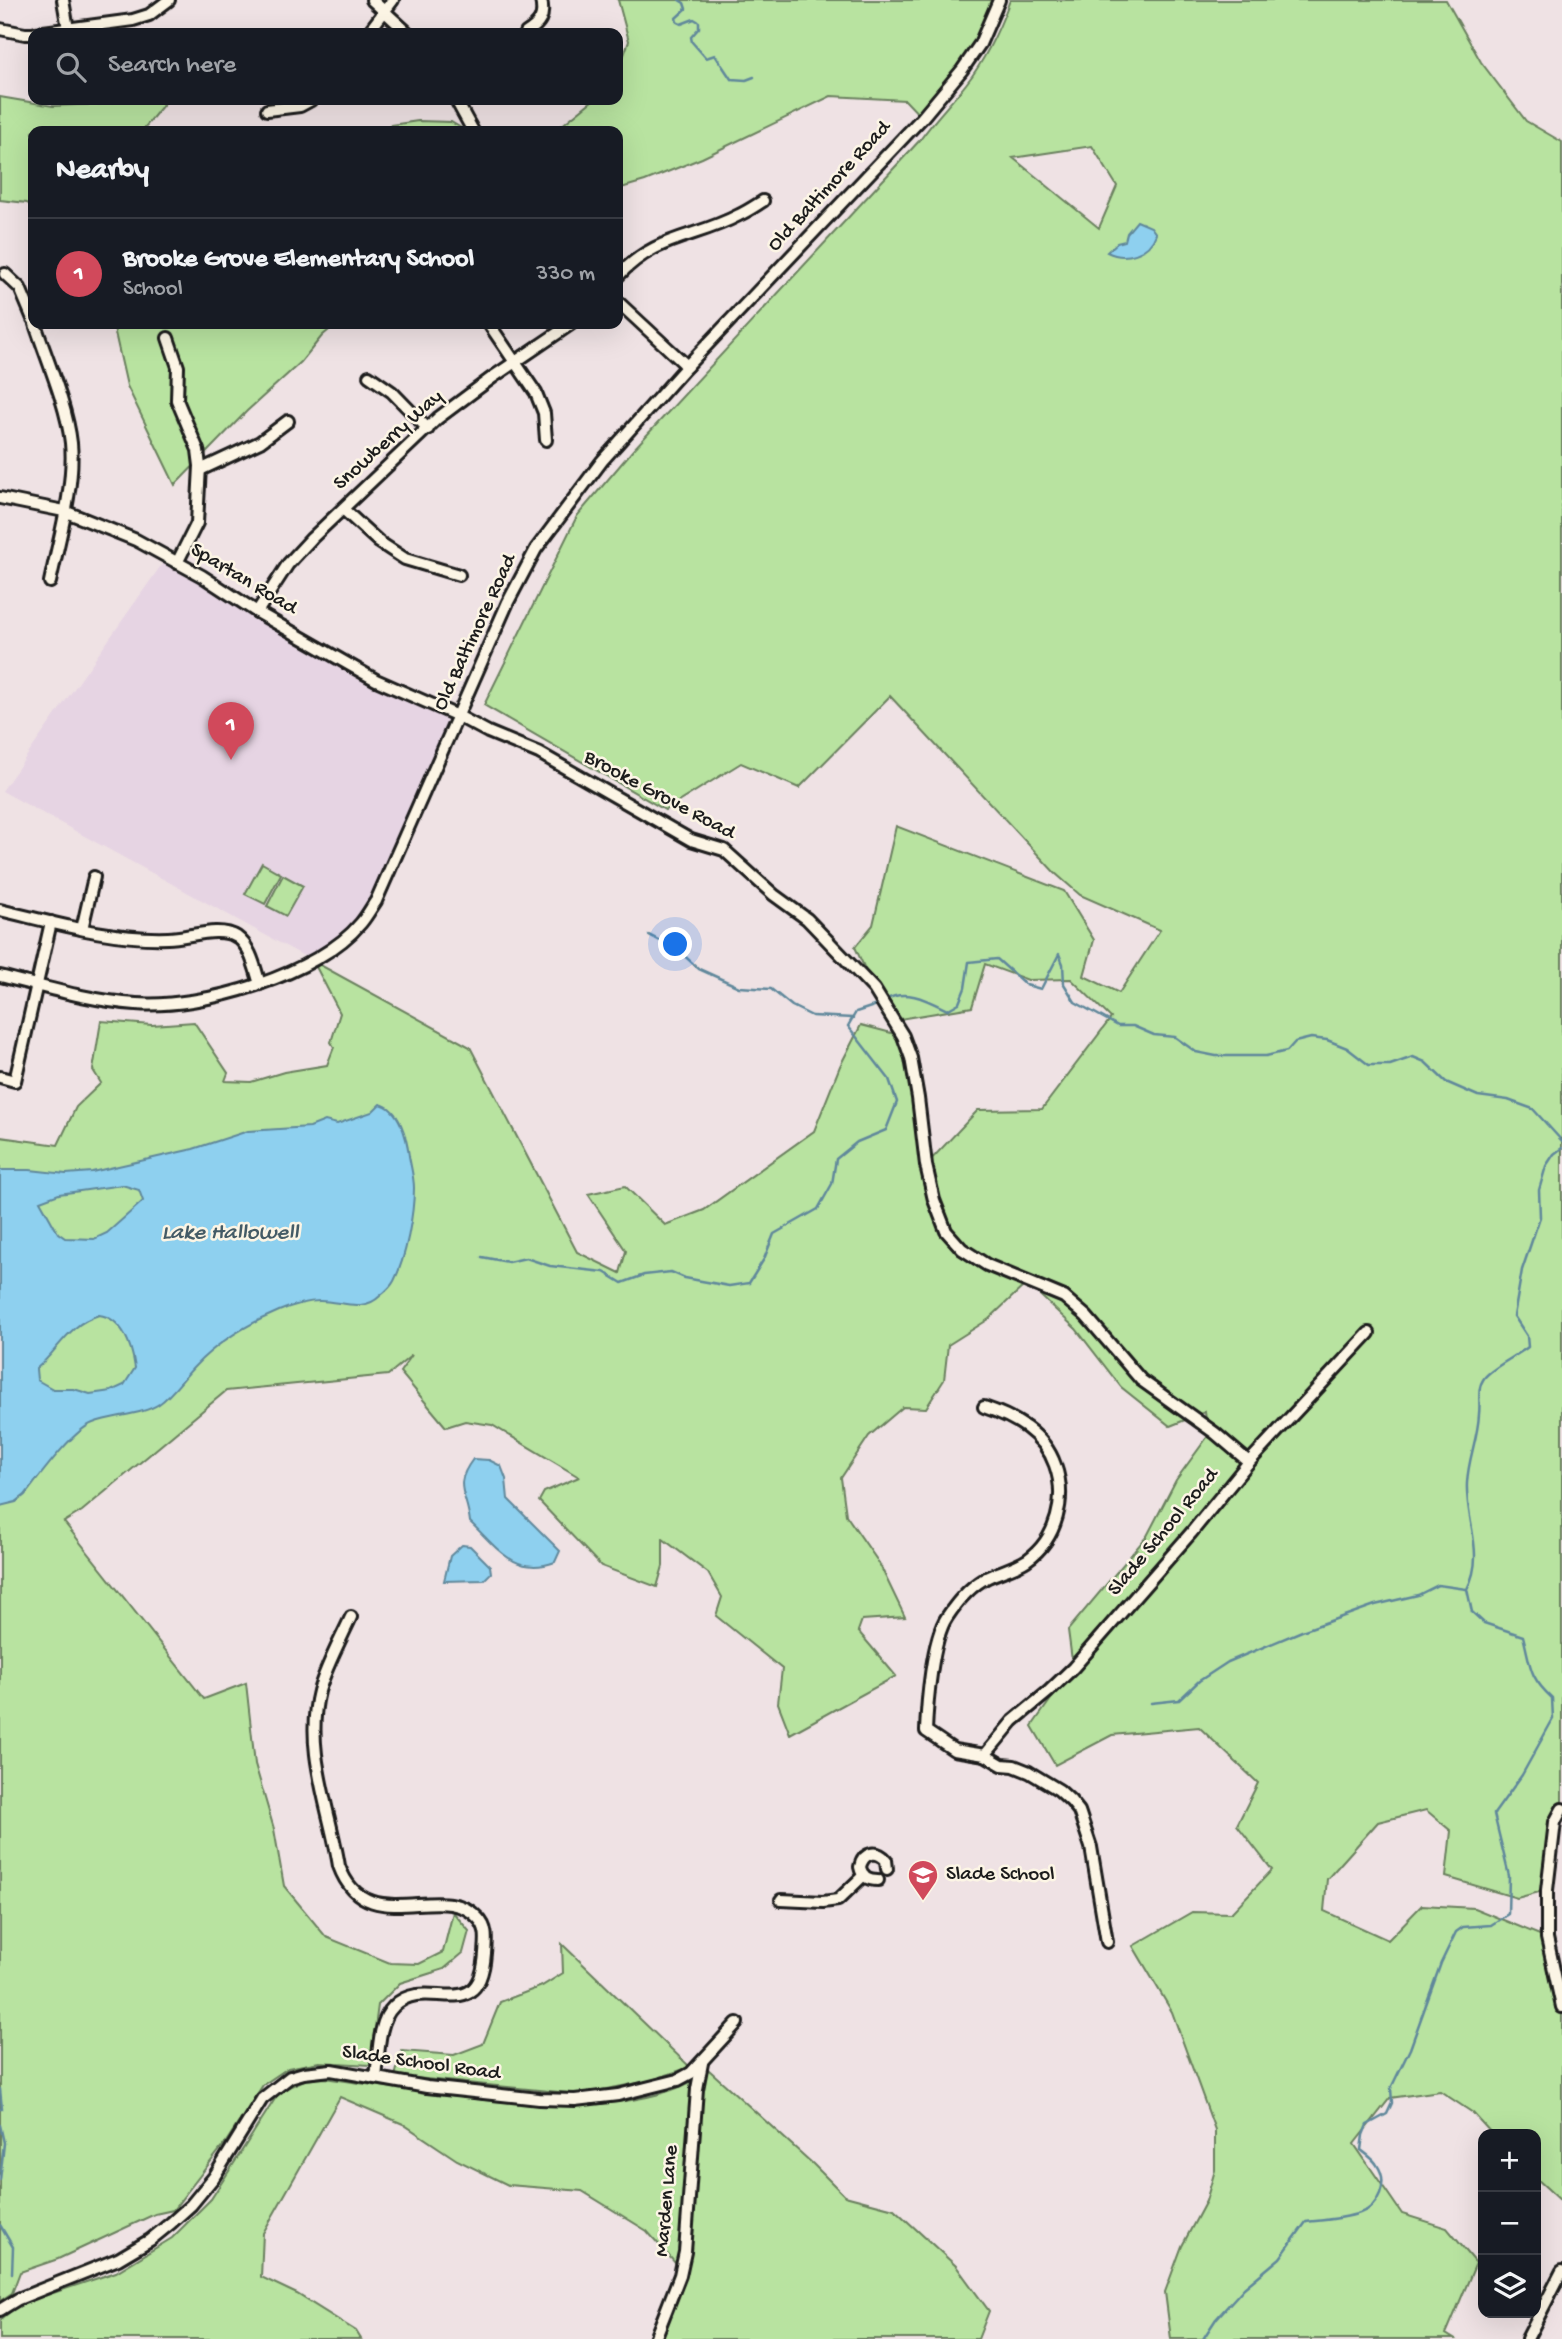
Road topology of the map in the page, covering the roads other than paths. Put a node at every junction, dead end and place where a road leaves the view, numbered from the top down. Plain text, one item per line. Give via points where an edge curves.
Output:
1 (63, 0) edge
2 (169, 0) edge
3 (372, 0) edge
4 (393, 0) edge
5 (541, 0) edge
6 (999, 0) edge
7 (385, 10) junction
8 (68, 28) edge
9 (75, 28) edge
10 (372, 28) edge
11 (403, 28) edge
12 (533, 28) edge
13 (0, 29) edge
14 (28, 34) edge
15 (302, 105) edge
16 (459, 105) edge
17 (267, 110) dead end
18 (470, 126) edge
19 (763, 201) dead end
20 (623, 272) edge
21 (5, 274) dead end
22 (28, 307) edge
23 (623, 307) edge
24 (37, 329) edge
25 (492, 329) edge
26 (564, 329) edge
27 (169, 338) dead end
28 (515, 363) junction
29 (687, 366) junction
30 (369, 376) dead end
31 (288, 421) dead end
32 (428, 429) junction
33 (546, 440) dead end
34 (200, 470) junction
35 (0, 498) edge
36 (343, 509) junction
37 (64, 511) junction
38 (177, 563) junction
39 (459, 575) dead end
40 (50, 582) dead end
41 (257, 612) junction
42 (458, 716) junction
43 (94, 877) dead end
44 (0, 910) edge
45 (51, 922) junction
46 (82, 929) junction
47 (0, 976) edge
48 (260, 984) junction
49 (38, 985) junction
50 (0, 1077) edge
51 (1369, 1333) dead end
52 (984, 1407) dead end
53 (1250, 1462) junction
54 (351, 1617) dead end
55 (985, 1755) junction
56 (1562, 1809) edge
57 (887, 1869) dead end
58 (864, 1875) junction
59 (878, 1880) dead end
60 (781, 1899) dead end
61 (1107, 1942) dead end
62 (1562, 2007) edge
63 (737, 2023) dead end
64 (702, 2063) junction
65 (376, 2078) junction
66 (1562, 2271) edge
67 (0, 2310) edge
68 (655, 2339) edge
69 (1527, 2339) edge

1 - 8 street
2 - 9 street via 133,20
3 - 7 street
4 - 7 street
5 - 12 street via 543,17
6 - 29 street, Old Baltimore Road via 980,44 922,118
7 - 10 street
7 - 11 street
13 - 14 street
15 - 17 street
16 - 18 street
19 - 20 street via 738,216 660,243
21 - 22 street via 20,288
23 - 29 street
24 - 37 street via 71,443
25 - 28 street
26 - 28 street, Snowberry Way
27 - 34 street via 178,367 177,400 198,450
28 - 32 street, Snowberry Way
28 - 33 street via 544,412
29 - 42 street, Old Baltimore Road via 602,461 536,549
30 - 32 street
31 - 34 street via 260,442
32 - 36 street, Snowberry Way
34 - 38 street via 197,523
35 - 37 street, Spartan Road
36 - 39 street via 405,559
36 - 41 street, Snowberry Way via 288,564
37 - 38 street, Spartan Road
37 - 40 street
38 - 41 street, Spartan Road
41 - 42 street, Spartan Road via 376,680
42 - 48 street, Old Baltimore Road via 376,901 361,924 308,964
42 - 53 street, Brooke Grove Road via 539,752 691,840 724,850 807,919 878,997 903,1036 911,1058 926,1165 946,1231 962,1249 987,1265 1065,1297 1141,1380
43 - 46 street
44 - 45 street
45 - 46 street
45 - 49 street
46 - 48 street via 145,937 235,936 252,960
47 - 49 street, Old Baltimore Road
48 - 49 street, Old Baltimore Road via 196,1000 139,1004
49 - 50 street via 15,1081
51 - 53 street, Slade School Road
52 - 55 street via 1016,1420 1041,1440 1061,1480 1055,1524 1036,1552 975,1585 949,1614 940,1632 926,1731 954,1750
53 - 55 street, Slade School Road via 1073,1668 1013,1720
54 - 65 street via 325,1672 315,1726 317,1759 345,1881 373,1902 462,1907 477,1916 486,1931 482,1977 474,1989 452,1996 407,1997 391,2008
55 - 61 street via 1041,1778 1079,1811 1091,1847
56 - 62 street via 1555,1822 1547,1889 1547,1938
57 - 58 street via 883,1856 871,1853 861,1862
58 - 59 street
58 - 60 street via 838,1900
63 - 64 street, Slade School Road
64 - 65 street, Slade School Road via 678,2080 575,2100
64 - 68 street, Marden Lane via 685,2252
65 - 67 street, Slade School Road via 331,2070 290,2077 262,2099 214,2177 172,2223 118,2259
66 - 69 street

